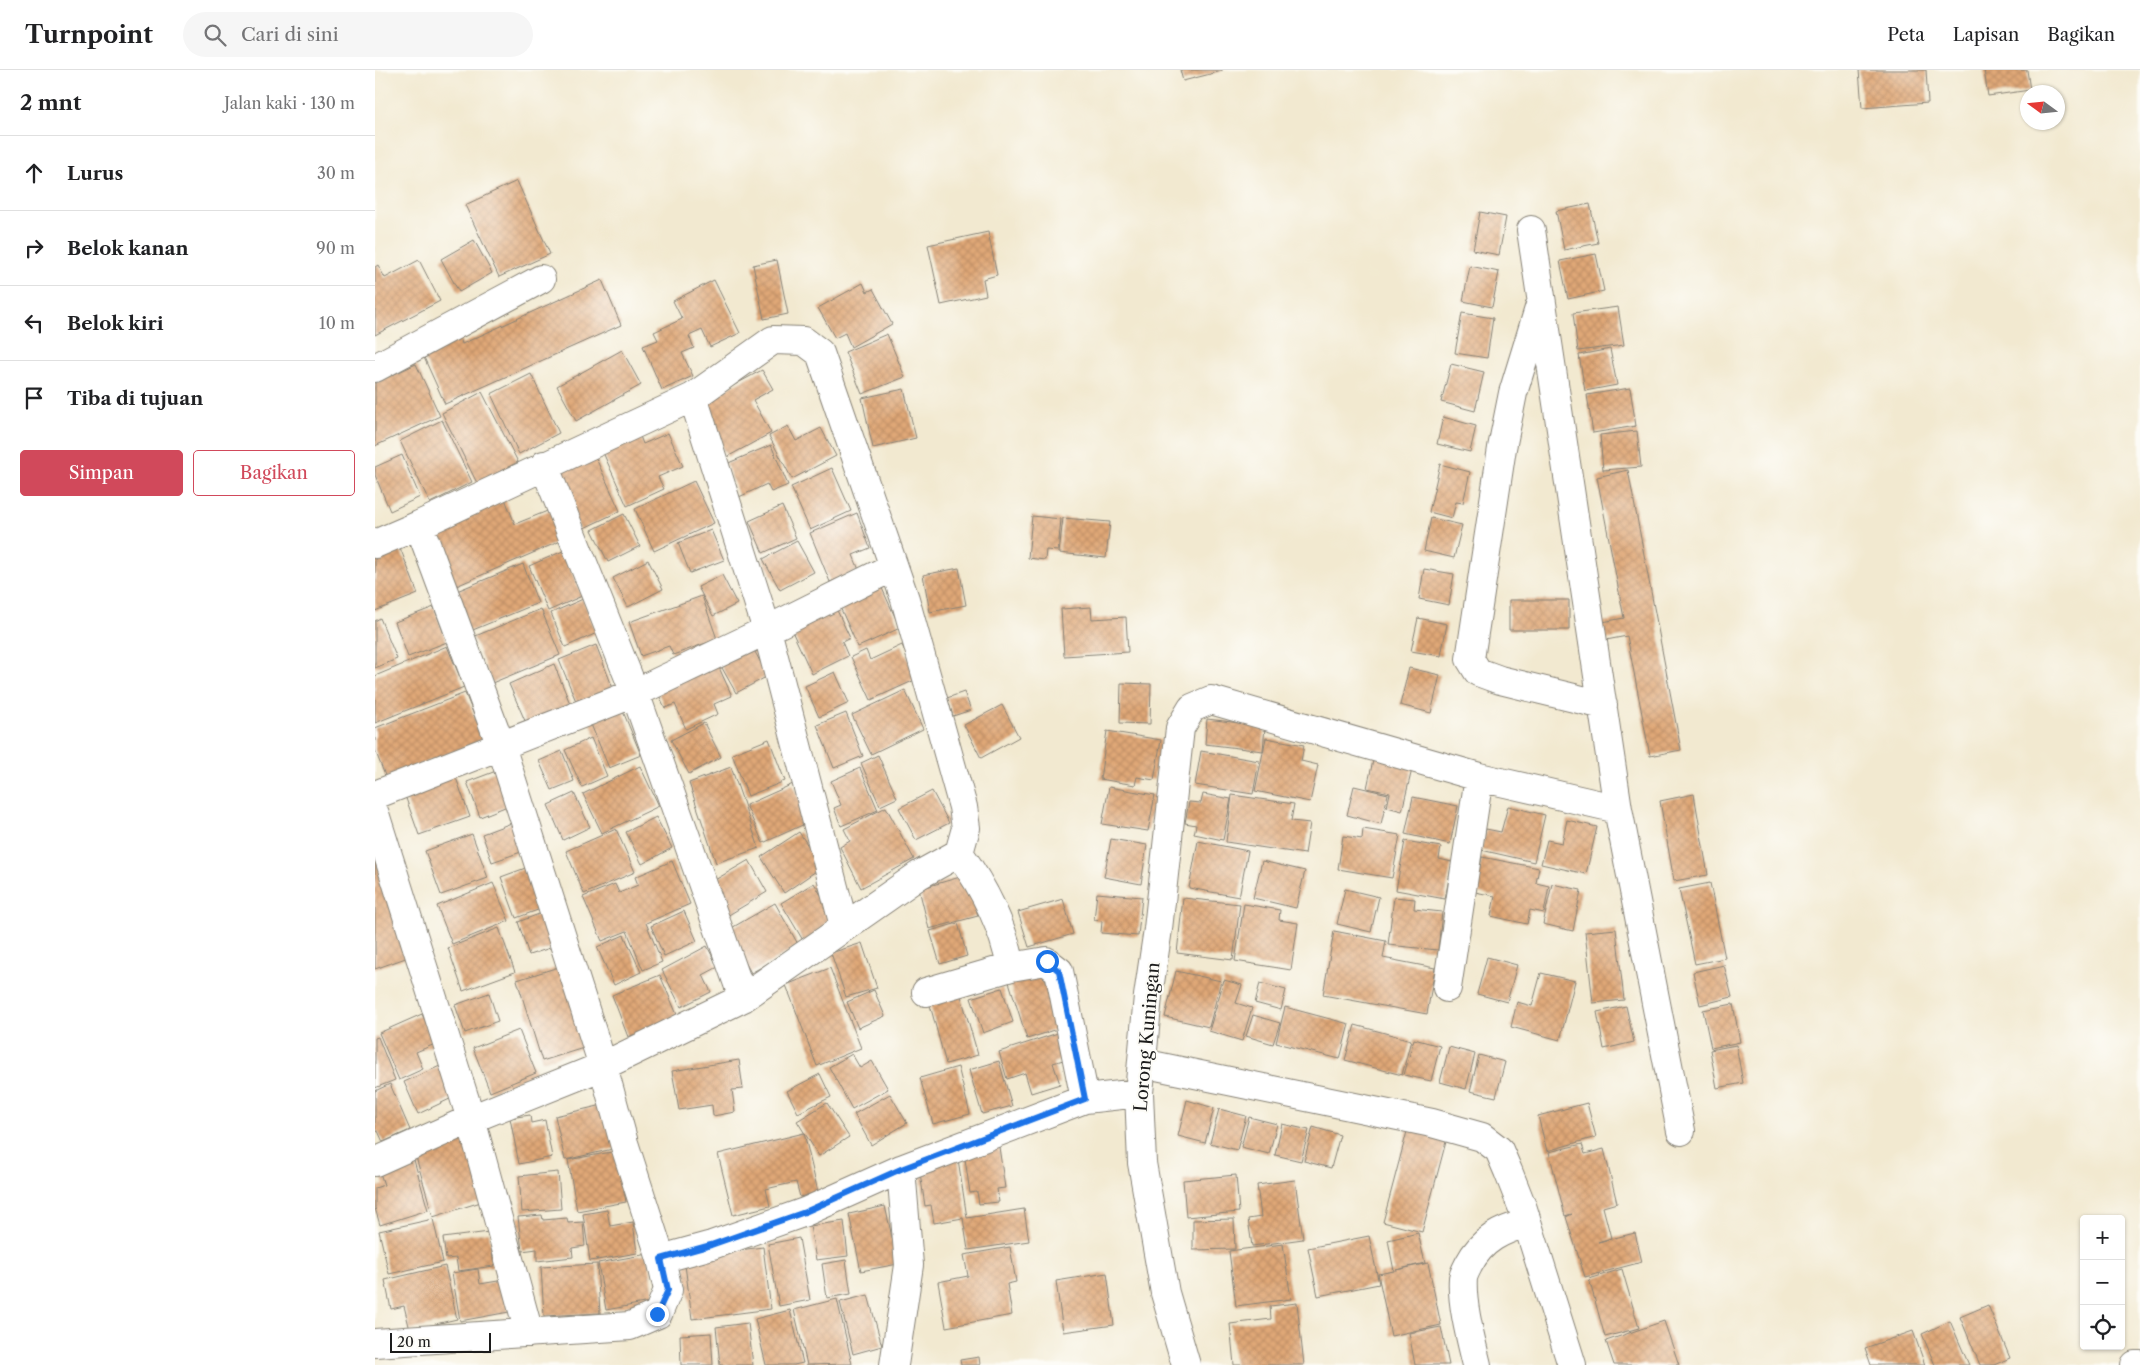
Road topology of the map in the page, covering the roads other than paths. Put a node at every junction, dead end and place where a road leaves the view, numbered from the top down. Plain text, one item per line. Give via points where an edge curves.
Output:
1 (1531, 230) dead end
2 (541, 279) dead end
3 (1541, 300) junction
4 (375, 368) edge
5 (693, 397) junction
6 (544, 465) junction
7 (419, 525) junction
8 (375, 544) edge
9 (893, 566) junction
10 (767, 630) junction
11 (635, 692) junction
12 (1603, 705) junction
13 (501, 746) junction
14 (1479, 777) junction
15 (375, 795) edge
16 (1618, 809) junction
17 (375, 814) edge
18 (959, 853) junction
19 (844, 926) junction
20 (1011, 967) junction
21 (1447, 988) dead end
22 (926, 992) dead end
23 (743, 998) junction
24 (1142, 1063) junction
25 (603, 1066) junction
26 (1139, 1094) junction
27 (1085, 1099) junction
28 (471, 1119) junction
29 (1681, 1131) dead end
30 (375, 1162) edge
31 (901, 1169) junction
32 (1527, 1223) junction
33 (661, 1259) junction
34 (529, 1333) junction
35 (375, 1343) edge
36 (894, 1365) edge
37 (1186, 1365) edge
38 (1477, 1365) edge
39 (1572, 1365) edge
40 (2135, 1365) edge
41 (2140, 1365) edge

1 - 3 street
2 - 4 street
3 - 12 street
3 - 12 street via 1513,393 1502,448 1470,659 1478,672 1500,680
5 - 6 street
5 - 9 street via 773,340 804,341 820,353
5 - 10 street
6 - 7 street
6 - 11 street
7 - 8 street
7 - 13 street
9 - 10 street
9 - 18 street via 963,807 965,828
10 - 11 street
10 - 19 street
11 - 13 street
11 - 23 street
12 - 16 street
13 - 15 street
13 - 25 street
14 - 16 street
14 - 21 street
14 - 24 street, Lorong Kuningan via 1211,700 1192,708 1180,728
16 - 29 street
17 - 28 street
18 - 19 street
18 - 20 street via 990,901 1007,943
19 - 23 street
20 - 22 street
20 - 27 street via 1047,961 1059,971
23 - 25 street
24 - 26 street, Lorong Kuningan
24 - 32 street via 1483,1136 1499,1150
25 - 28 street
25 - 33 street
26 - 27 street
26 - 37 street, Lorong Kuningan via 1142,1163 1165,1293
27 - 31 street
28 - 30 street
28 - 34 street
31 - 33 street via 805,1212
31 - 36 street via 909,1266
32 - 38 street via 1504,1230 1486,1241 1463,1276
32 - 39 street
33 - 34 street via 668,1290 657,1314 629,1326
34 - 35 street
40 - 41 street

